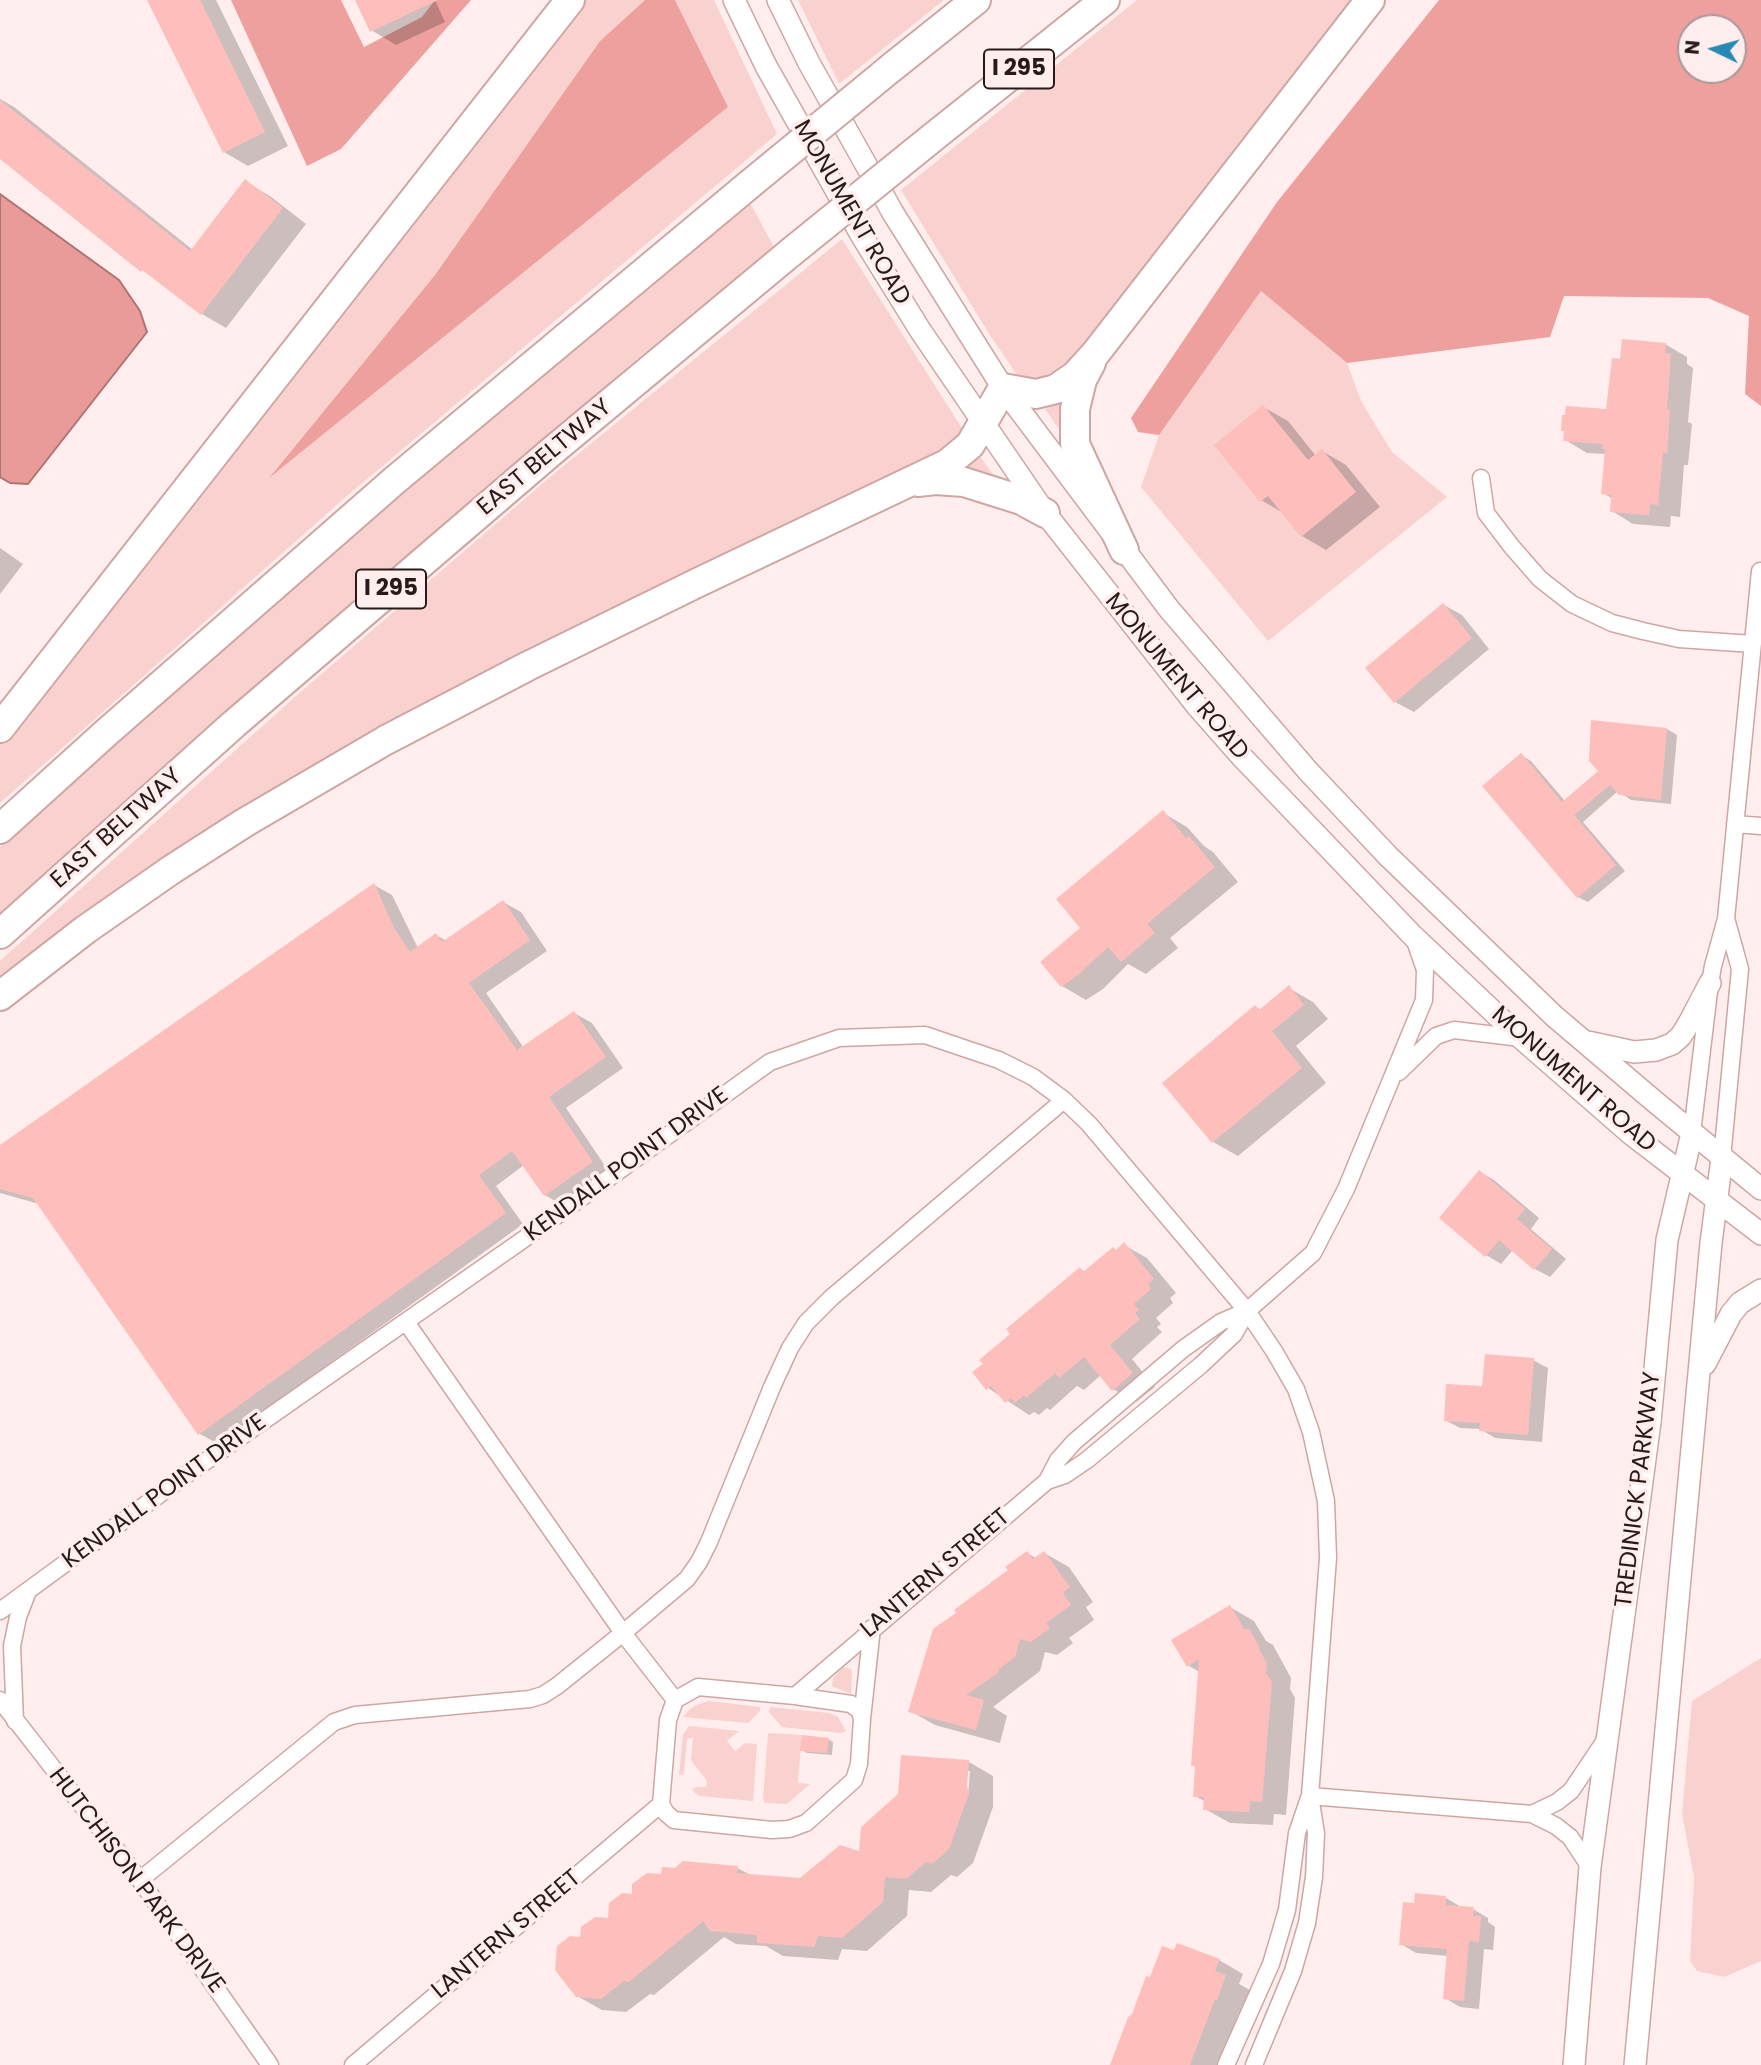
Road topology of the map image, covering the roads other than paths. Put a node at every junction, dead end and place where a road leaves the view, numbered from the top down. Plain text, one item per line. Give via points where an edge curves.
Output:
1 (570, 0) edge
2 (734, 0) edge
3 (778, 0) edge
4 (976, 0) edge
5 (1105, 0) edge
6 (1370, 0) edge
7 (1095, 354) junction
8 (1003, 388) junction
9 (983, 424) junction
10 (1480, 478) dead end
11 (904, 484) junction
12 (1045, 513) junction
13 (1124, 550) junction
14 (1760, 570) edge
15 (1753, 645) junction
16 (0, 728) edge
17 (1735, 824) junction
18 (1761, 826) edge
19 (0, 829) edge
20 (1726, 919) junction
21 (0, 934) edge
22 (1413, 936) junction
23 (1710, 982) junction
24 (0, 996) edge
25 (1521, 1038) junction
26 (1584, 1041) junction
27 (1390, 1081) junction
28 (1064, 1100) junction
29 (1692, 1133) junction
30 (1722, 1158) junction
31 (1682, 1174) junction
32 (1761, 1189) edge
33 (1716, 1200) junction
34 (1761, 1234) edge
35 (1761, 1290) edge
36 (1247, 1311) junction
37 (406, 1322) junction
38 (1699, 1376) junction
39 (1046, 1481) junction
40 (28, 1591) junction
41 (0, 1611) edge
42 (872, 1628) junction
43 (623, 1633) junction
44 (795, 1696) junction
45 (0, 1700) edge
46 (675, 1700) junction
47 (0, 1714) edge
48 (862, 1719) junction
49 (16, 1721) junction
50 (1606, 1739) junction
51 (1310, 1796) junction
52 (661, 1804) junction
53 (1532, 1814) junction
54 (1590, 1867) junction
55 (139, 1880) junction
56 (270, 2065) edge
57 (354, 2065) edge
58 (1226, 2065) edge
59 (1254, 2065) edge
60 (1574, 2065) edge
61 (1635, 2065) edge

1 - 16 highway
2 - 9 main road, MONUMENT ROAD via 863,237
3 - 8 main road, MONUMENT ROAD via 892,213
4 - 19 highway, bridge via 395,480
5 - 21 highway, EAST BELTWAY / I 295, bridge via 561,443
6 - 7 highway
7 - 8 highway via 1056,389 1036,394
7 - 13 highway via 1075,409 1075,444
8 - 9 highway
8 - 13 main road, MONUMENT ROAD
9 - 11 highway via 970,445 947,464
9 - 12 main road, MONUMENT ROAD
10 - 15 street via 1486,513 1540,579 1572,604 1612,623 1643,631
11 - 12 highway via 964,482 1021,500
11 - 24 highway via 386,740 171,870
12 - 22 main road, MONUMENT ROAD via 1242,757
13 - 26 main road, MONUMENT ROAD via 1308,771 1388,856
14 - 15 street, TREDINICK PARKWAY
15 - 17 street, TREDINICK PARKWAY
17 - 18 street
17 - 20 street, TREDINICK PARKWAY
20 - 23 street, TREDINICK PARKWAY
20 - 30 street, TREDINICK PARKWAY via 1740,969
22 - 25 main road, MONUMENT ROAD
22 - 27 street, LANTERN STREET via 1425,970 1424,1000
23 - 26 main road via 1689,1023 1672,1044 1634,1052
23 - 29 street, TREDINICK PARKWAY
25 - 27 street via 1454,1030 1436,1036
25 - 31 main road, MONUMENT ROAD
26 - 29 main road, MONUMENT ROAD
27 - 36 street, LANTERN STREET via 1346,1189 1313,1254
28 - 36 street, KENDALL POINT DRIVE
28 - 37 street, KENDALL POINT DRIVE via 999,1060 925,1035 839,1038 770,1062
28 - 43 street via 806,1324 772,1387 699,1562 687,1579
29 - 30 main road, MONUMENT ROAD
29 - 31 main road, TREDINICK PARKWAY
30 - 32 main road, MONUMENT ROAD
30 - 33 main road, TREDINICK PARKWAY
31 - 33 main road, MONUMENT ROAD
31 - 50 main road, TREDINICK PARKWAY via 1667,1240 1650,1422
33 - 34 main road, MONUMENT ROAD
33 - 38 main road, TREDINICK PARKWAY
35 - 38 main road via 1731,1314
36 - 39 street, LANTERN STREET via 1221,1322 1183,1349 1074,1442
36 - 39 street, LANTERN STREET via 1234,1334 1201,1365 1087,1460
36 - 51 street via 1296,1389 1326,1501 1328,1558
37 - 40 street, KENDALL POINT DRIVE
37 - 43 street
38 - 61 main road, TREDINICK PARKWAY
39 - 42 street, LANTERN STREET
40 - 41 street, KENDALL POINT DRIVE
40 - 49 street via 12,1646
42 - 44 street, LANTERN STREET
42 - 48 street
43 - 46 street
43 - 55 street via 557,1686 530,1699 355,1715 334,1721
44 - 46 street via 698,1687
44 - 48 street via 851,1704
45 - 49 street, HUTCHISON PARK DRIVE
46 - 52 street via 668,1720
47 - 49 street
48 - 52 street via 859,1764 853,1780 806,1823 772,1830 674,1820
49 - 55 street, HUTCHISON PARK DRIVE
50 - 53 street via 1571,1791
50 - 54 main road, TREDINICK PARKWAY
51 - 53 street
51 - 58 street via 1297,1833 1287,1910 1271,1964
51 - 59 street via 1316,1833 1307,1923 1293,1971
52 - 57 street, LANTERN STREET
53 - 54 street via 1570,1837
54 - 60 main road, TREDINICK PARKWAY
55 - 56 street, HUTCHISON PARK DRIVE

